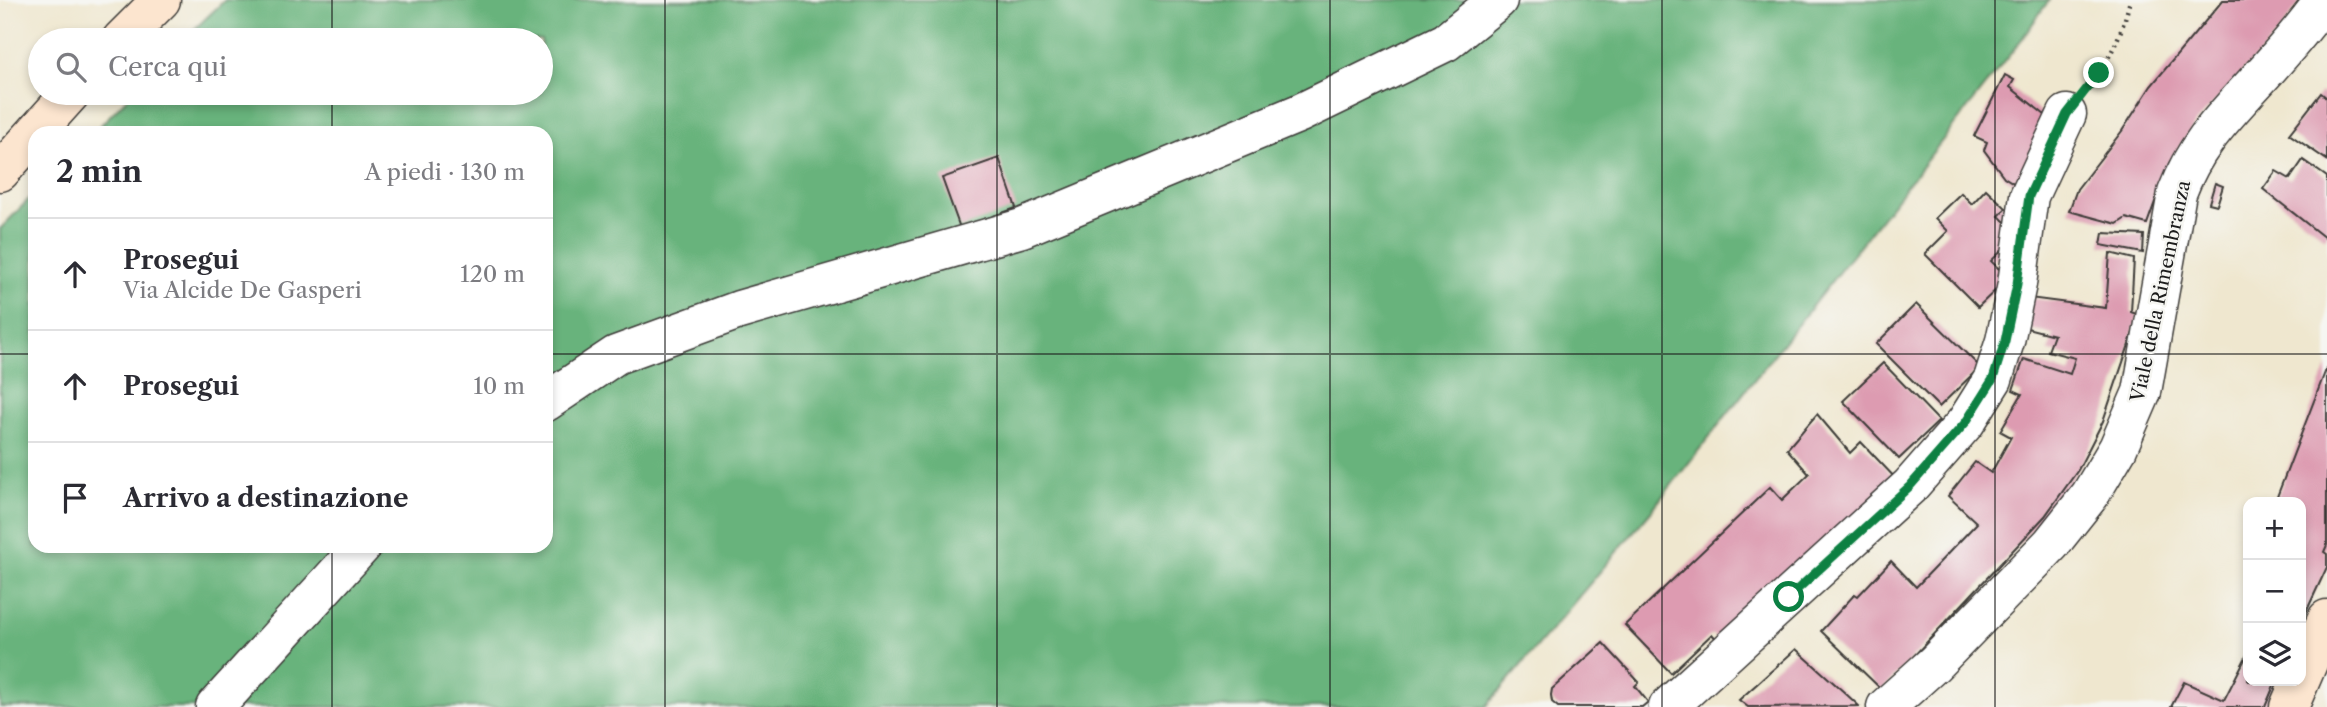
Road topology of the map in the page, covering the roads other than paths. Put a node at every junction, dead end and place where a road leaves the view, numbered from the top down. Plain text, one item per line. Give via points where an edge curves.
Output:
1 (160, 0) edge
2 (1499, 0) edge
3 (2324, 0) edge
4 (133, 28) edge
5 (60, 105) edge
6 (2067, 114) road end
7 (41, 126) edge
8 (28, 141) edge
9 (0, 172) edge
10 (553, 397) edge
11 (356, 553) edge
12 (2327, 618) edge
13 (215, 707) edge
14 (1668, 707) edge
15 (1886, 707) edge
16 (2288, 707) edge

1 - 4 main road
2 - 10 street via 1446,42 1300,113 1022,228 739,310 616,355
3 - 15 street, Viale della Rimembranza via 2193,155 2174,206 2142,392 2118,448 2090,495 2050,544
5 - 7 main road
6 - 14 street via 2029,196 2017,284 1993,379 1966,422 1910,486
8 - 9 main road
11 - 13 street
12 - 16 main road

